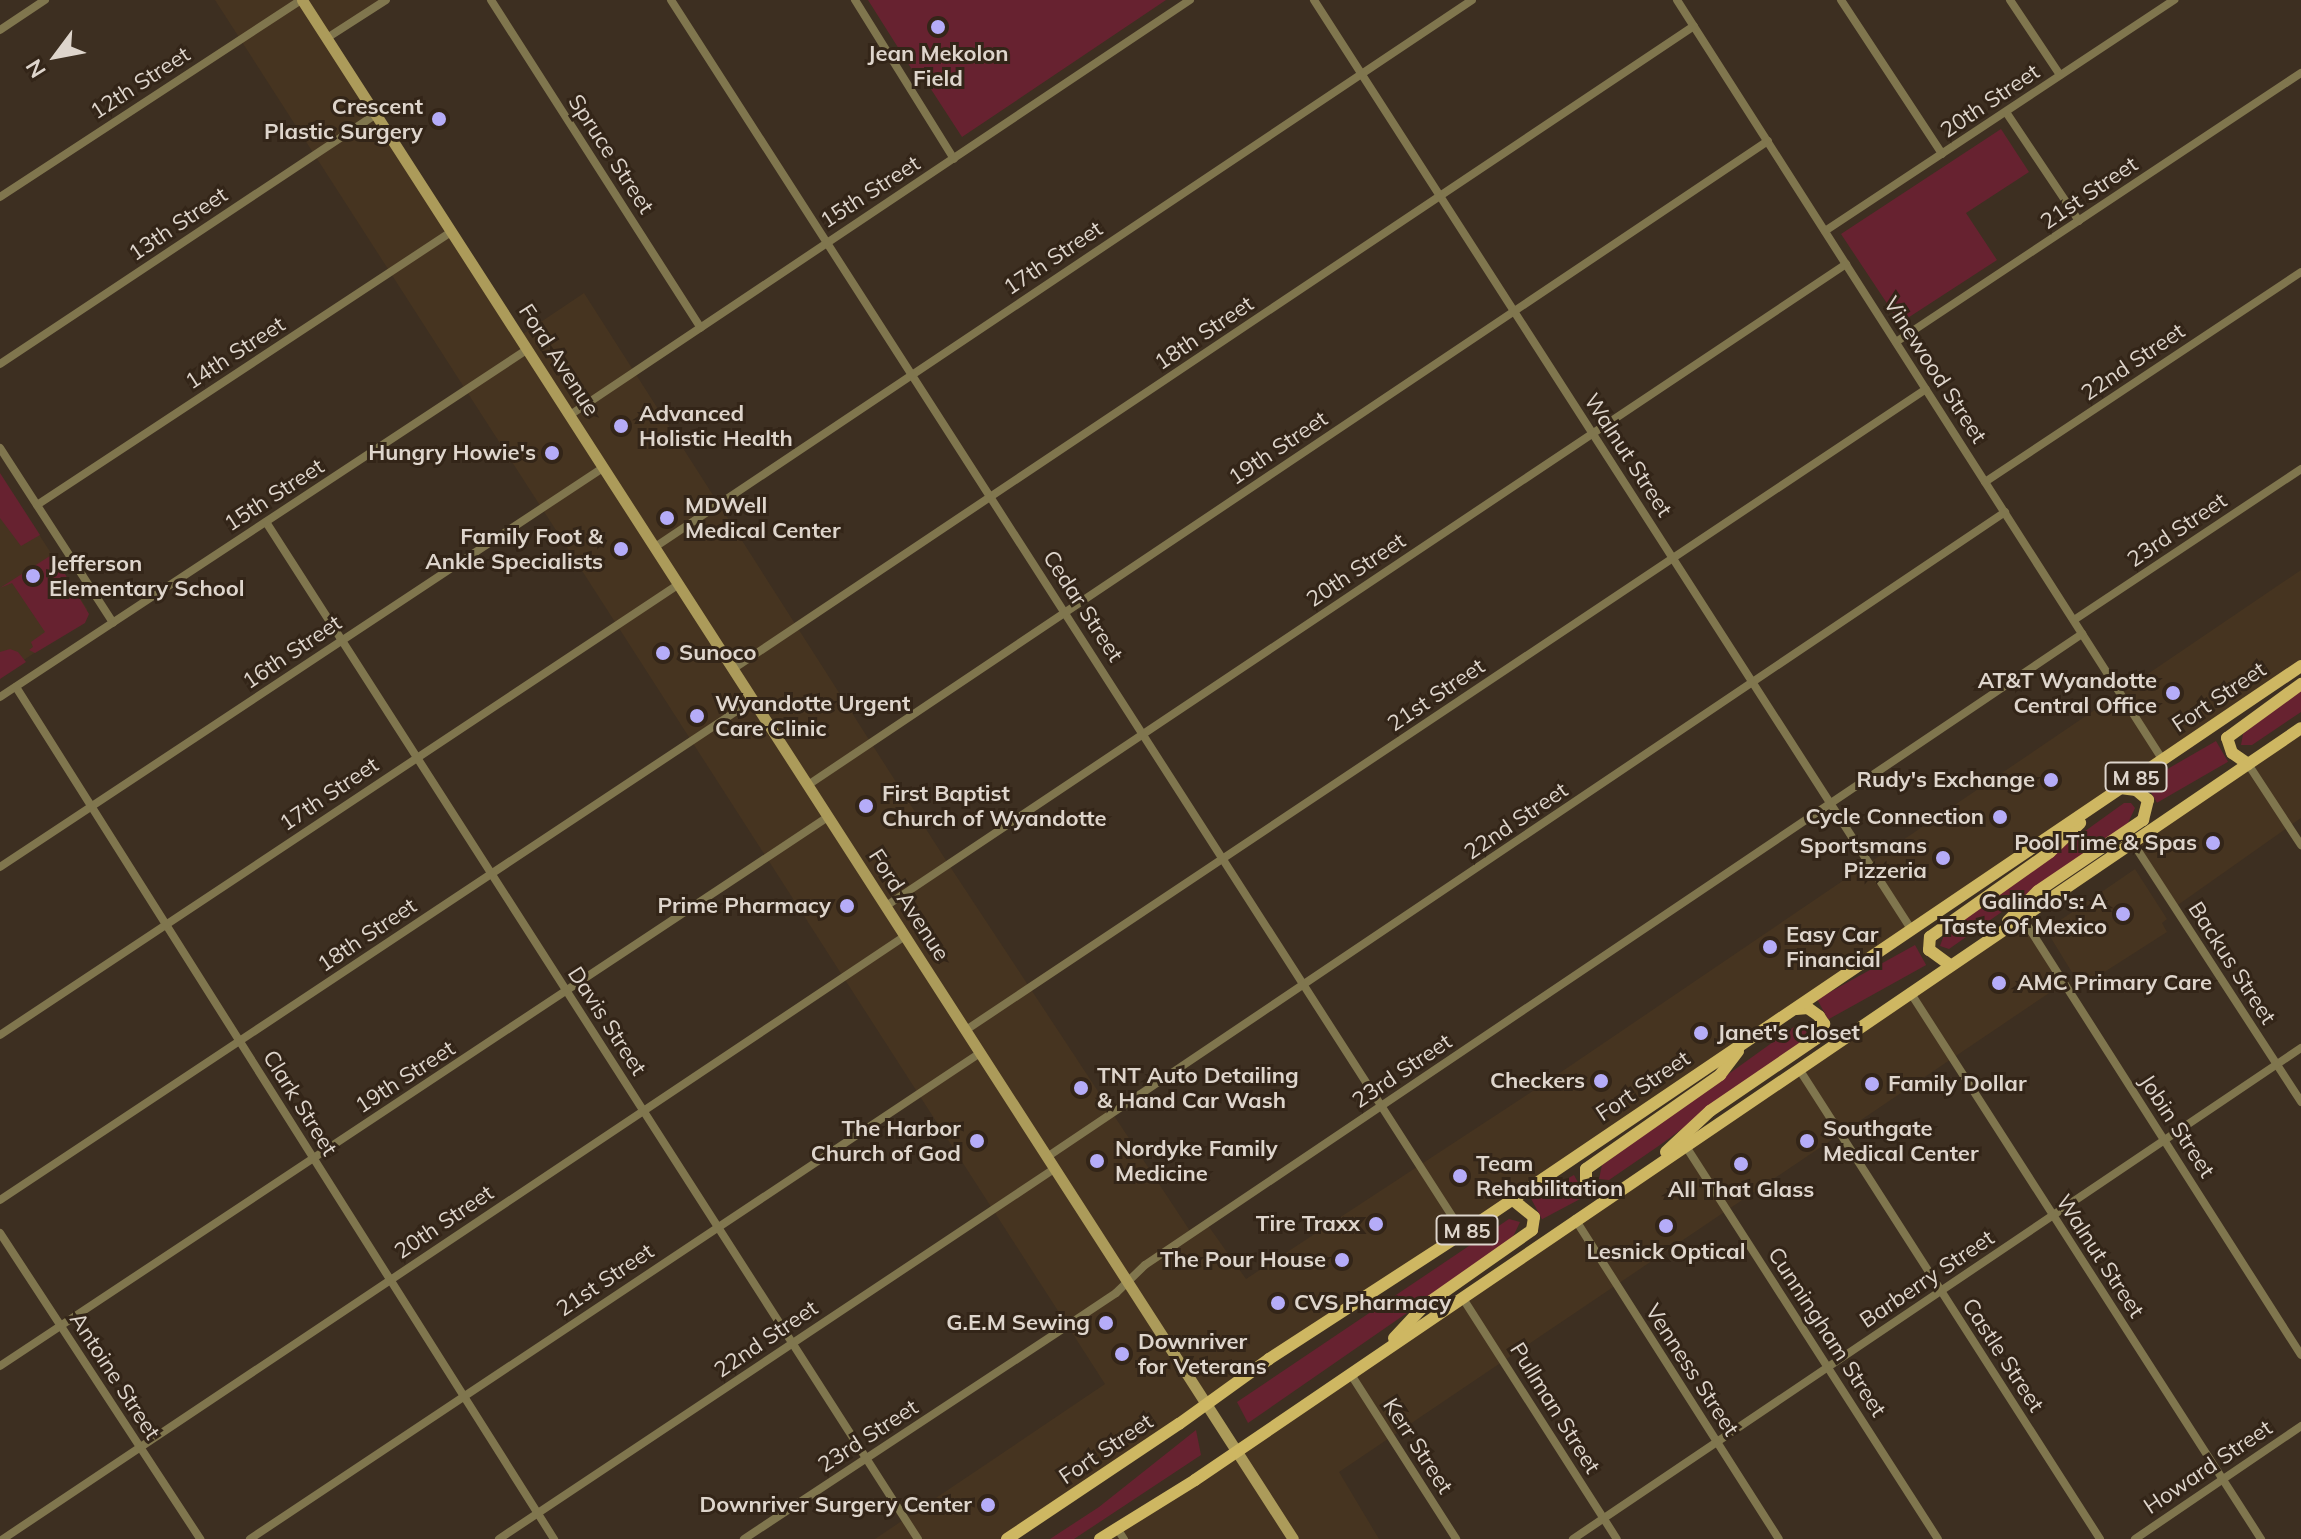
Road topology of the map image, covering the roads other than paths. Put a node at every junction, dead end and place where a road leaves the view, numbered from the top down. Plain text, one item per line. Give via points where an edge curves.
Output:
1 (45, 0) edge
2 (302, 0) edge
3 (386, 0) edge
4 (491, 0) edge
5 (671, 0) edge
6 (855, 0) edge
7 (1190, 0) edge
8 (1314, 0) edge
9 (1472, 0) edge
10 (1677, 0) edge
11 (1841, 0) edge
12 (2010, 0) edge
13 (2174, 0) edge
14 (1694, 26) junction
15 (0, 30) edge
16 (327, 38) junction
17 (2301, 73) edge
18 (1362, 74) junction
19 (2060, 75) junction
20 (2006, 112) junction
21 (376, 114) junction
22 (1768, 141) junction
23 (1942, 154) junction
24 (954, 159) junction
25 (1441, 196) junction
26 (0, 197) edge
27 (2079, 221) junction
28 (452, 231) junction
29 (1825, 231) junction
30 (825, 244) junction
31 (1846, 264) junction
32 (2301, 272) edge
33 (1514, 311) junction
34 (701, 328) junction
35 (1896, 342) junction
36 (528, 349) junction
37 (0, 364) edge
38 (912, 374) junction
39 (1926, 389) junction
40 (570, 415) junction
41 (1593, 434) junction
42 (0, 448) edge
43 (604, 467) junction
44 (2301, 469) edge
45 (1985, 482) junction
46 (992, 496) junction
47 (37, 505) junction
48 (2005, 512) junction
49 (266, 522) junction
50 (655, 547) junction
51 (1673, 558) junction
52 (679, 584) junction
53 (1066, 612) junction
54 (2074, 620) junction
55 (113, 623) junction
56 (2082, 634) junction
57 (342, 640) junction
58 (2301, 666) edge
59 (733, 669) junction
60 (1753, 682) junction
61 (2301, 684) edge
62 (16, 687) junction
63 (0, 697) edge
64 (753, 700) junction
65 (2301, 728) edge
66 (1144, 734) junction
67 (417, 757) junction
68 (2162, 759) junction
69 (2248, 764) junction
70 (808, 785) junction
71 (2120, 788) junction
72 (2099, 803) junction
73 (1830, 804) junction
74 (92, 806) junction
75 (828, 817) junction
76 (2133, 843) junction
77 (2301, 845) edge
78 (1224, 859) junction
79 (0, 867) edge
80 (492, 874) junction
81 (886, 906) junction
82 (2022, 917) junction
83 (166, 924) junction
84 (1911, 929) junction
85 (1995, 935) junction
86 (905, 936) junction
87 (1950, 965) junction
88 (1305, 985) junction
89 (567, 991) junction
90 (1910, 992) junction
91 (1793, 1009) junction
92 (966, 1030) junction
93 (0, 1035) edge
94 (239, 1041) junction
95 (1744, 1042) junction
96 (2301, 1048) edge
97 (980, 1053) junction
98 (2277, 1064) junction
99 (1799, 1069) junction
100 (2301, 1102) edge
101 (1382, 1106) junction
102 (644, 1111) junction
103 (2164, 1140) junction
104 (1685, 1145) junction
105 (1047, 1157) junction
106 (314, 1159) junction
107 (1054, 1169) junction
108 (1650, 1169) junction
109 (1613, 1194) junction
110 (1512, 1199) junction
111 (0, 1200) edge
112 (2053, 1215) junction
113 (1575, 1219) junction
114 (718, 1226) junction
115 (0, 1233) edge
116 (1463, 1233) junction
117 (391, 1279) junction
118 (1127, 1281) junction
119 (1941, 1292) junction
120 (1461, 1296) junction
121 (61, 1326) junction
122 (793, 1342) junction
123 (1387, 1347) junction
124 (2301, 1355) edge
125 (0, 1366) edge
126 (1829, 1368) junction
127 (1350, 1373) junction
128 (463, 1396) junction
129 (1206, 1405) junction
130 (2301, 1426) edge
131 (1718, 1442) junction
132 (139, 1447) junction
133 (1237, 1451) junction
134 (867, 1458) junction
135 (2222, 1479) junction
136 (537, 1513) junction
137 (1603, 1518) junction
138 (1121, 1533) edge
139 (3, 1539) edge
140 (200, 1539) edge
141 (250, 1539) edge
142 (499, 1539) edge
143 (554, 1539) edge
144 (744, 1539) edge
145 (918, 1539) edge
146 (1007, 1539) edge
147 (1100, 1539) edge
148 (1293, 1539) edge
149 (1456, 1539) edge
150 (1573, 1539) edge
151 (1617, 1539) edge
152 (1779, 1539) edge
153 (1938, 1539) edge
154 (2100, 1539) edge
155 (2135, 1539) edge
156 (2261, 1539) edge

1 - 15 street
2 - 16 main road, Ford Avenue
2 - 26 street, 12th Street
3 - 16 street
4 - 34 street, Spruce Street
5 - 30 street, Cedar Street
6 - 24 street
7 - 24 street, 15th Street
8 - 18 street, Walnut Street
9 - 18 street, 17th Street
10 - 14 street, Vinewood Street
11 - 23 street
12 - 19 street
13 - 19 street, 20th Street
14 - 22 street, Vinewood Street
14 - 25 street, 18th Street
16 - 21 main road, Ford Avenue
17 - 27 street, 21st Street
18 - 25 street, Walnut Street
18 - 38 street, 17th Street
19 - 20 street, 20th Street
20 - 23 street, 20th Street
20 - 27 street
21 - 28 main road, Ford Avenue
21 - 37 street, 13th Street
22 - 29 street, Vinewood Street
22 - 33 street, 19th Street
23 - 29 street, 20th Street
24 - 30 street, 15th Street
25 - 33 street, Walnut Street
25 - 46 street, 18th Street
27 - 35 street, 21st Street
28 - 36 main road, Ford Avenue
28 - 47 street, 14th Street
29 - 31 street, Vinewood Street
30 - 34 street, 15th Street
30 - 38 street, Cedar Street
31 - 35 street, Vinewood Street
31 - 41 street, 20th Street
32 - 45 street, 22nd Street
33 - 41 street, Walnut Street
33 - 53 street, 19th Street
34 - 40 street, 15th Street
35 - 39 street, Vinewood Street
36 - 40 main road, Ford Avenue
36 - 49 street, 15th Street
38 - 46 street, Cedar Street
38 - 50 street, 17th Street
39 - 45 street, Vinewood Street
39 - 51 street, 21st Street
40 - 43 main road, Ford Avenue
41 - 51 street, Walnut Street
41 - 66 street, 20th Street
42 - 47 street
43 - 50 main road, Ford Avenue
43 - 57 street, 16th Street
44 - 54 street, 23rd Street
45 - 48 street, Vinewood Street
46 - 53 street, Cedar Street
46 - 59 street, 18th Street
47 - 55 street
48 - 54 street, Vinewood Street
48 - 60 street, 22nd Street
49 - 55 street, 15th Street
49 - 57 street, Davis Street
50 - 52 main road, Ford Avenue
51 - 60 street, Walnut Street
51 - 78 street, 21st Street
52 - 59 main road, Ford Avenue
52 - 67 street, 17th Street
53 - 66 street, Cedar Street
53 - 70 street, 19th Street
54 - 56 street, Vinewood Street
55 - 62 street, 15th Street
56 - 68 street, Vinewood Street
56 - 73 street, 23rd Street
57 - 67 street, Davis Street
57 - 74 street, 16th Street
58 - 68 main road, Fort Street / M 85
59 - 64 main road, Ford Avenue
60 - 73 street, Walnut Street
60 - 88 street, 22nd Street
61 - 69 main road via 2227,738 2232,753
62 - 63 street, 15th Street
62 - 74 street, Clark Street
64 - 70 main road, Ford Avenue
64 - 80 street, 18th Street
65 - 69 main road, M 85
66 - 78 street, Cedar Street
66 - 81 street, 20th Street
67 - 80 street, Davis Street
67 - 83 street, 17th Street
68 - 71 main road, Fort Street / M 85
69 - 76 main road, M 85
69 - 77 street
70 - 75 main road, Ford Avenue
71 - 72 main road, Fort Street / M 85
71 - 85 main road via 2136,790 2148,800 2143,820 2038,891
72 - 84 main road, Fort Street / M 85
72 - 87 main road via 2050,852 1930,937 1929,950
73 - 84 street, Walnut Street
73 - 101 street, 23rd Street
74 - 79 street, 16th Street
74 - 83 street, Clark Street
75 - 81 main road, Ford Avenue
75 - 89 street, 19th Street
76 - 82 main road, M 85
76 - 98 street, Backus Street
78 - 88 street, Cedar Street
78 - 92 street, 21st Street
80 - 89 street, Davis Street
80 - 94 street, 18th Street
81 - 86 main road, Ford Avenue
82 - 85 main road, M 85
82 - 103 street, Jobin Street
83 - 93 street, 17th Street
83 - 94 street, Clark Street
84 - 91 main road, Fort Street / M 85
85 - 87 main road, M 85
86 - 92 main road, Ford Avenue
86 - 102 street, 20th Street
87 - 90 main road, M 85
88 - 101 street, Cedar Street
88 - 105 street, 22nd Street
89 - 102 street, Davis Street
89 - 106 street, 19th Street
90 - 99 main road, M 85
90 - 112 street, Walnut Street
91 - 95 main road, Fort Street / M 85
91 - 108 main road via 1815,1012 1824,1024 1817,1038 1710,1111
92 - 97 main road, Ford Avenue
94 - 106 street, Clark Street
94 - 111 street, 18th Street
95 - 109 main road via 1720,1075 1586,1169 1586,1182 1593,1189
95 - 110 main road, Fort Street / M 85
96 - 98 street, Barberry Street
97 - 105 main road, Ford Avenue
97 - 114 street, 21st Street
98 - 100 street, Backus Street
98 - 103 street, Barberry Street
99 - 104 main road, M 85
99 - 119 street, Castle Street
101 - 116 street, Cedar Street
101 - 118 street, 23rd Street
102 - 114 street, Davis Street
102 - 117 street, 20th Street
103 - 112 street, Barberry Street
103 - 124 street, Jobin Street
104 - 108 main road, M 85
104 - 126 street, Cunningham Street
105 - 107 main road, Ford Avenue
106 - 117 street, Clark Street
106 - 121 street, 19th Street
107 - 118 main road, Ford Avenue
107 - 122 street, 22nd Street
108 - 109 main road, M 85
109 - 113 main road, M 85
110 - 116 main road, Fort Street / M 85
110 - 123 main road via 1534,1217 1532,1230 1424,1306
112 - 119 street, Barberry Street
112 - 135 street, Walnut Street
113 - 120 main road, M 85
113 - 131 street, Venness Street
114 - 122 street, Davis Street
114 - 128 street, 21st Street
115 - 121 street, Antoine Street
116 - 129 main road, Fort Street / M 85
117 - 128 street, Clark Street
117 - 132 street, 20th Street
118 - 129 main road, Ford Avenue
118 - 134 street, 23rd Street
119 - 126 street, Barberry Street
119 - 154 street, Castle Street
120 - 123 main road, M 85
120 - 137 street, Pullman Street
121 - 125 street, 19th Street
121 - 132 street, Antoine Street
122 - 134 street, Davis Street
122 - 136 street, 22nd Street
123 - 127 main road, M 85
126 - 131 street, Barberry Street
126 - 153 street, Cunningham Street
127 - 133 main road, M 85
127 - 149 street, Kerr Street
128 - 136 street, Clark Street
128 - 141 street, 21st Street
129 - 133 main road, Ford Avenue
129 - 146 main road, Fort Street / M 85
130 - 135 street, Howard Street
131 - 137 street, Barberry Street
131 - 152 street, Venness Street
132 - 139 street, 20th Street
132 - 140 street, Antoine Street
133 - 138 main road, M 85
133 - 148 main road, Ford Avenue
134 - 144 street, 23rd Street
134 - 145 street, Davis Street
135 - 155 street, Howard Street
135 - 156 street, Walnut Street
136 - 142 street, 22nd Street
136 - 143 street, Clark Street
137 - 150 street, Barberry Street
137 - 151 street, Pullman Street
138 - 147 main road, M 85

